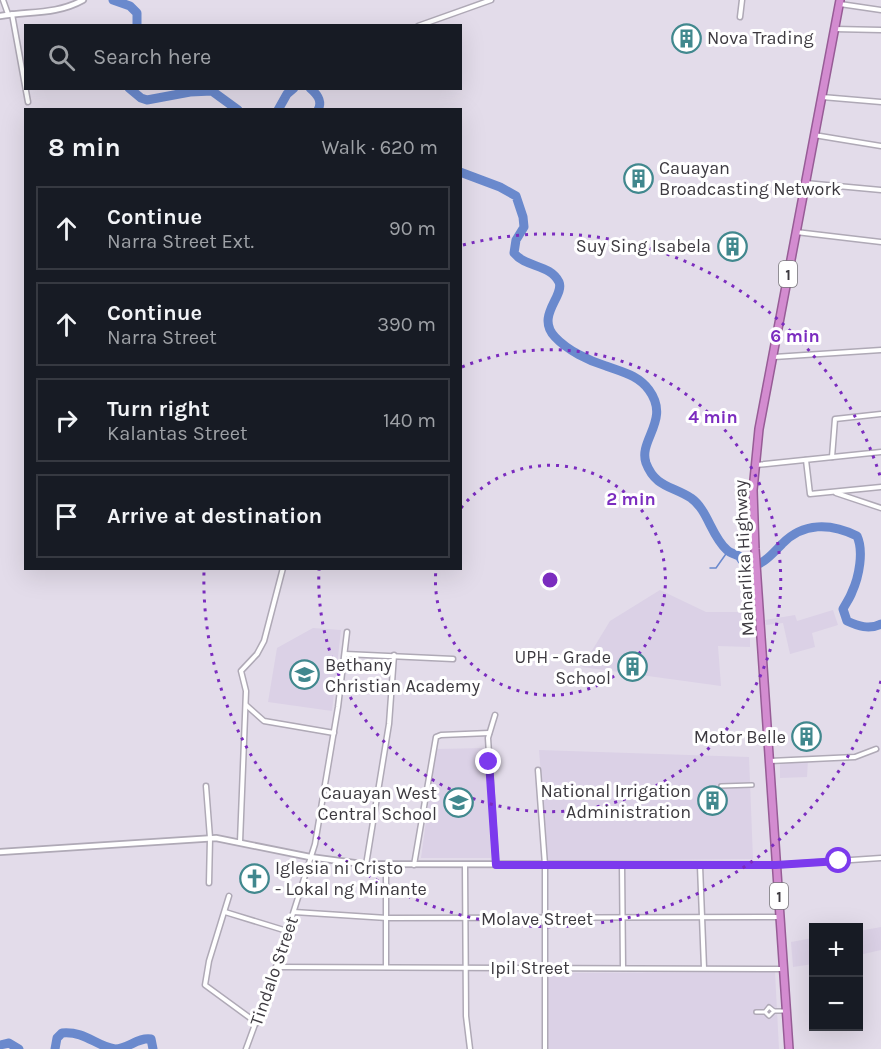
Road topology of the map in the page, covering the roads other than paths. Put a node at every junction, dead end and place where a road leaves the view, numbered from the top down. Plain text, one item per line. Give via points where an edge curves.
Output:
1 (3, 0) edge
2 (83, 0) edge
3 (492, 0) edge
4 (742, 0) edge
5 (840, 2) edge
6 (881, 10) edge
7 (10, 14) junction
8 (0, 16) edge
9 (740, 17) dead end
10 (424, 24) edge
11 (833, 29) junction
12 (881, 30) edge
13 (24, 82) edge
14 (26, 90) edge
15 (820, 97) junction
16 (28, 102) dead end
17 (881, 102) edge
18 (814, 135) junction
19 (881, 146) edge
20 (805, 183) junction
21 (881, 190) edge
22 (795, 232) junction
23 (881, 242) edge
24 (881, 350) edge
25 (774, 357) junction
26 (881, 414) edge
27 (881, 452) edge
28 (832, 457) junction
29 (806, 460) junction
30 (755, 465) junction
31 (881, 487) edge
32 (833, 492) junction
33 (881, 507) edge
34 (282, 570) edge
35 (347, 632) dead end
36 (345, 654) junction
37 (394, 655) junction
38 (453, 659) dead end
39 (246, 705) junction
40 (495, 715) dead end
41 (334, 733) junction
42 (489, 733) junction
43 (876, 749) dead end
44 (770, 761) junction
45 (538, 770) dead end
46 (752, 785) dead end
47 (206, 786) dead end
48 (721, 786) dead end
49 (210, 838) junction
50 (240, 842) junction
51 (0, 852) edge
52 (310, 857) junction
53 (881, 858) edge
54 (366, 865) junction
55 (386, 865) junction
56 (414, 865) junction
57 (465, 865) junction
58 (496, 865) junction
59 (545, 865) junction
60 (622, 865) junction
61 (776, 865) junction
62 (700, 866) junction
63 (209, 883) dead end
64 (229, 896) dead end
65 (225, 912) junction
66 (294, 912) junction
67 (781, 917) junction
68 (387, 918) junction
69 (466, 918) junction
70 (703, 918) junction
71 (544, 919) junction
72 (623, 919) junction
73 (287, 931) junction
74 (276, 967) junction
75 (386, 967) junction
76 (545, 967) junction
77 (467, 968) junction
78 (623, 968) junction
79 (704, 968) junction
80 (784, 969) junction
81 (787, 1011) junction
82 (756, 1012) dead end
83 (257, 1023) junction
84 (246, 1049) edge
85 (470, 1049) edge
86 (546, 1049) edge
87 (789, 1049) edge

1 - 7 street
2 - 7 street via 57,11
3 - 10 street
4 - 9 street
5 - 6 street
5 - 11 highway, Maharlika Highway / 1
7 - 8 street
7 - 13 street
11 - 12 street
11 - 15 highway, Maharlika Highway / 1
14 - 16 street
15 - 17 street
15 - 18 highway, Maharlika Highway / 1
18 - 19 street
18 - 20 highway, Maharlika Highway / 1
20 - 21 street
20 - 22 highway, Maharlika Highway / 1
22 - 23 street
22 - 25 highway, Maharlika Highway / 1
24 - 25 street
25 - 30 highway, Maharlika Highway / 1
26 - 28 street via 835,419
27 - 28 street
28 - 29 street
29 - 30 street
29 - 32 street via 810,494
30 - 44 highway, Maharlika Highway / 1 via 755,549
31 - 32 street
32 - 33 street
34 - 39 street via 264,641 241,671
35 - 36 street, Tindalo Street
36 - 37 street
36 - 41 street, Tindalo Street
37 - 38 street
37 - 54 street via 388,734
39 - 41 street via 264,721
39 - 50 street
40 - 42 street
41 - 52 street, Tindalo Street
42 - 56 street via 436,738
42 - 58 street
43 - 44 street via 855,757
44 - 61 highway, Maharlika Highway / 1
45 - 59 street
46 - 48 street
47 - 49 street
49 - 50 street
49 - 51 street
49 - 63 street
50 - 52 street
52 - 54 street
52 - 66 street, Tindalo Street
53 - 61 street
54 - 55 street
55 - 56 street
55 - 68 street
56 - 57 street
57 - 58 street
57 - 69 street
58 - 59 street
59 - 60 street
59 - 71 street
60 - 62 street
60 - 72 street
61 - 62 street
61 - 67 highway, Maharlika Highway / 1
62 - 70 street
64 - 65 street
65 - 73 street
65 - 83 street via 205,985
66 - 68 street, Molave Street
66 - 73 street, Tindalo Street
67 - 70 street, Molave Street
67 - 80 highway, Maharlika Highway / 1
68 - 69 street, Molave Street
68 - 75 street
69 - 71 street, Molave Street
69 - 77 street
70 - 72 street, Molave Street
70 - 79 street
71 - 72 street, Molave Street
71 - 76 street
72 - 78 street
73 - 74 street, Tindalo Street
74 - 75 street, Ipil Street
74 - 83 street, Tindalo Street
75 - 77 street, Ipil Street
76 - 77 street, Ipil Street
76 - 78 street, Ipil Street
76 - 86 street
77 - 85 street
78 - 79 street, Ipil Street
79 - 80 street, Ipil Street
80 - 81 highway, Maharlika Highway / 1
81 - 82 street via 774,1011 769,1016
81 - 87 highway, Maharlika Highway / 1
83 - 84 street, Tindalo Street

